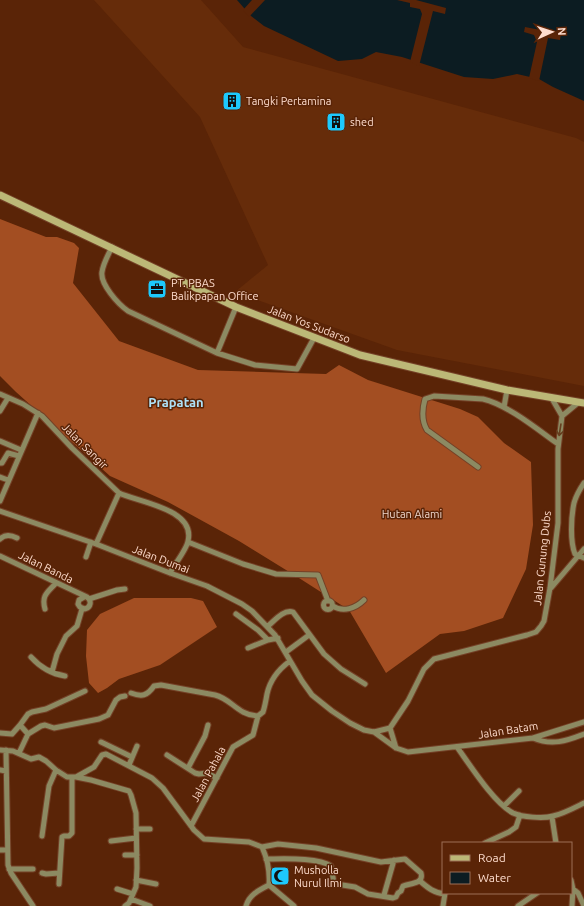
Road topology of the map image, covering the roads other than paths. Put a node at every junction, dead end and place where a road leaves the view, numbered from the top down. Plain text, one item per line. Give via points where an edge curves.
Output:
1 (0, 195) edge
2 (112, 247) junction
3 (236, 307) junction
4 (314, 338) junction
5 (217, 353) junction
6 (507, 390) junction
7 (0, 394) edge
8 (551, 397) junction
9 (8, 398) junction
10 (581, 402) edge
11 (504, 407) junction
12 (0, 411) edge
13 (38, 413) junction
14 (562, 416) junction
15 (0, 441) edge
16 (558, 444) junction
17 (21, 450) junction
18 (19, 456) junction
19 (0, 464) edge
20 (478, 467) dead end
21 (0, 477) edge
22 (8, 480) junction
23 (584, 483) edge
24 (119, 493) junction
25 (0, 501) edge
26 (0, 511) edge
27 (17, 538) dead end
28 (0, 539) edge
29 (188, 542) junction
30 (94, 543) junction
31 (584, 549) edge
32 (0, 556) edge
33 (86, 556) dead end
34 (581, 558) edge
35 (170, 573) junction
36 (56, 583) junction
37 (550, 588) junction
38 (125, 589) dead end
39 (86, 598) junction
40 (364, 600) dead end
41 (45, 609) dead end
42 (82, 609) junction
43 (236, 614) dead end
44 (268, 626) junction
45 (309, 635) junction
46 (278, 638) junction
47 (268, 640) junction
48 (248, 648) dead end
49 (286, 652) junction
50 (31, 657) dead end
51 (290, 661) junction
52 (52, 672) junction
53 (65, 676) dead end
54 (365, 684) dead end
55 (85, 691) dead end
56 (131, 693) dead end
57 (125, 696) dead end
58 (258, 716) junction
59 (584, 722) edge
60 (20, 725) junction
61 (208, 725) dead end
62 (390, 728) junction
63 (374, 732) junction
64 (0, 733) edge
65 (28, 734) junction
66 (584, 734) edge
67 (533, 738) junction
68 (100, 742) dead end
69 (137, 746) dead end
70 (457, 747) junction
71 (396, 748) junction
72 (3, 750) edge
73 (19, 753) junction
74 (167, 755) dead end
75 (132, 757) junction
76 (128, 765) junction
77 (188, 768) junction
78 (0, 770) edge
79 (56, 770) junction
80 (6, 771) junction
81 (74, 777) junction
82 (217, 778) junction
83 (519, 791) dead end
84 (584, 803) edge
85 (504, 806) junction
86 (520, 815) junction
87 (552, 816) junction
88 (191, 826) junction
89 (150, 829) dead end
90 (136, 830) junction
91 (42, 836) dead end
92 (136, 838) junction
93 (111, 840) dead end
94 (487, 842) edge
95 (556, 842) edge
96 (265, 846) junction
97 (0, 850) edge
98 (7, 850) junction
99 (125, 855) dead end
100 (137, 855) junction
101 (268, 859) junction
102 (394, 860) junction
103 (9, 869) junction
104 (33, 869) dead end
105 (42, 873) dead end
106 (59, 873) junction
107 (136, 880) junction
108 (420, 881) junction
109 (59, 884) dead end
110 (156, 884) dead end
111 (572, 884) edge
112 (269, 885) junction
113 (117, 889) dead end
114 (573, 889) junction
115 (442, 894) edge
116 (445, 894) edge
117 (536, 894) edge
118 (384, 895) junction
119 (130, 902) edge
120 (33, 906) edge
121 (150, 906) edge
122 (246, 906) edge
123 (294, 906) edge
124 (443, 906) edge
125 (518, 906) edge
126 (572, 906) edge
127 (584, 906) edge

1 - 2 main road, Jalan Yos Sudarso
2 - 3 main road, Jalan Yos Sudarso
2 - 5 street via 102,270 102,278 114,299 128,311
3 - 4 main road, Jalan Yos Sudarso
3 - 5 street
4 - 5 street via 297,369 255,365
4 - 6 main road, Jalan Yos Sudarso via 360,355
6 - 8 main road, Jalan Yos Sudarso
6 - 11 street
7 - 9 street, Jalan Sangir
8 - 10 main road, Jalan Yos Sudarso
8 - 14 street
9 - 12 street
9 - 13 street, Jalan Sangir
10 - 14 street
11 - 16 street
11 - 20 street via 483,400 434,396 425,399 422,418 427,430
13 - 17 street
13 - 24 street, Jalan Sangir
14 -> 16 street, Jalan Gunung Dubs
15 - 17 street
16 - 37 street, Jalan Gunung Dubs via 558,523
17 - 18 street
18 - 19 street via 8,453
18 - 22 street
21 - 22 street
22 - 25 street
23 - 34 street via 574,504 572,547 575,554
24 - 29 street, Jalan Sangir via 173,512 185,523
24 - 30 street
26 - 30 street, Jalan Dumai
27 - 28 street via 4,535
29 - 35 street
29 - 40 street via 276,574 318,575 328,601 324,604 326,609 333,606 339,609 353,609
30 - 33 street
30 - 35 street, Jalan Dumai
31 - 34 street
32 - 36 street, Jalan Banda
34 - 37 street
35 - 44 street, Jalan Dumai via 207,586 231,598 252,611
36 - 39 street, Jalan Banda
36 - 41 street via 45,594
37 - 62 street, Jalan Gunung Dubs via 544,620 536,632 434,659 424,669 408,702
38 - 39 street
39 - 42 street via 90,606
39 - 42 street via 80,598 78,602
42 - 52 street via 77,626 66,636 57,654
43 - 47 street
44 - 45 street via 289,610
44 - 46 street, Jalan Dumai
45 - 49 street
45 - 54 street via 333,663
46 - 47 street
46 - 49 street, Jalan Dumai
47 - 48 street
49 - 51 street, Jalan Dumai
50 - 52 street
51 - 58 street, Jalan Pahala via 272,681 266,705
51 - 63 street, Jalan Dumai via 312,695 350,724
52 - 53 street
55 - 60 street via 46,709 32,712
56 - 58 street via 144,696 154,686 161,685 215,695 244,713
57 - 65 street via 116,700 108,715 99,719 54,728 45,725
58 - 82 street, Jalan Pahala via 255,732 235,745
59 - 67 street, Jalan Batam
60 - 64 street via 12,734
60 - 65 street
61 - 77 street
62 - 63 street
62 - 71 street
63 - 71 street
65 - 73 street
66 - 67 street via 557,743
67 - 70 street, Jalan Batam
68 - 75 street
69 - 75 street
70 - 71 street, Jalan Batam via 408,752
70 - 85 street
72 - 73 street
72 - 80 street
73 - 79 street via 30,759 42,758
74 - 77 street
75 - 76 street
76 - 81 street via 106,754 102,755 94,767
76 - 88 street via 157,783
77 - 82 street
78 - 80 street
79 - 81 street via 68,777
79 - 91 street via 49,786
80 - 98 street
81 - 90 street via 129,791 136,813
81 - 106 street via 72,833 62,838
82 - 88 street, Jalan Pahala
83 - 85 street
84 - 87 street
85 - 86 street
86 - 87 street
86 - 94 street via 516,827
87 - 95 street
88 - 96 street via 206,840 248,842
89 - 90 street
90 - 92 street
92 - 93 street
92 - 100 street
96 - 101 street
96 - 102 street via 278,844 316,848 381,862
97 - 98 street
98 - 103 street
99 - 100 street
100 - 107 street
101 - 112 street
101 - 118 street via 325,863 331,866 334,883
102 - 108 street via 407,860 421,873
102 - 118 street
103 - 104 street
103 - 120 street
105 - 106 street
106 - 109 street
107 - 110 street
107 - 119 street
108 - 115 street via 430,890
108 - 118 street via 404,885 395,898
111 - 114 street
112 - 122 street via 248,899
112 - 123 street
113 - 119 street
114 - 126 street
114 - 127 street via 578,893
116 - 124 street
117 - 125 street
119 - 121 street

